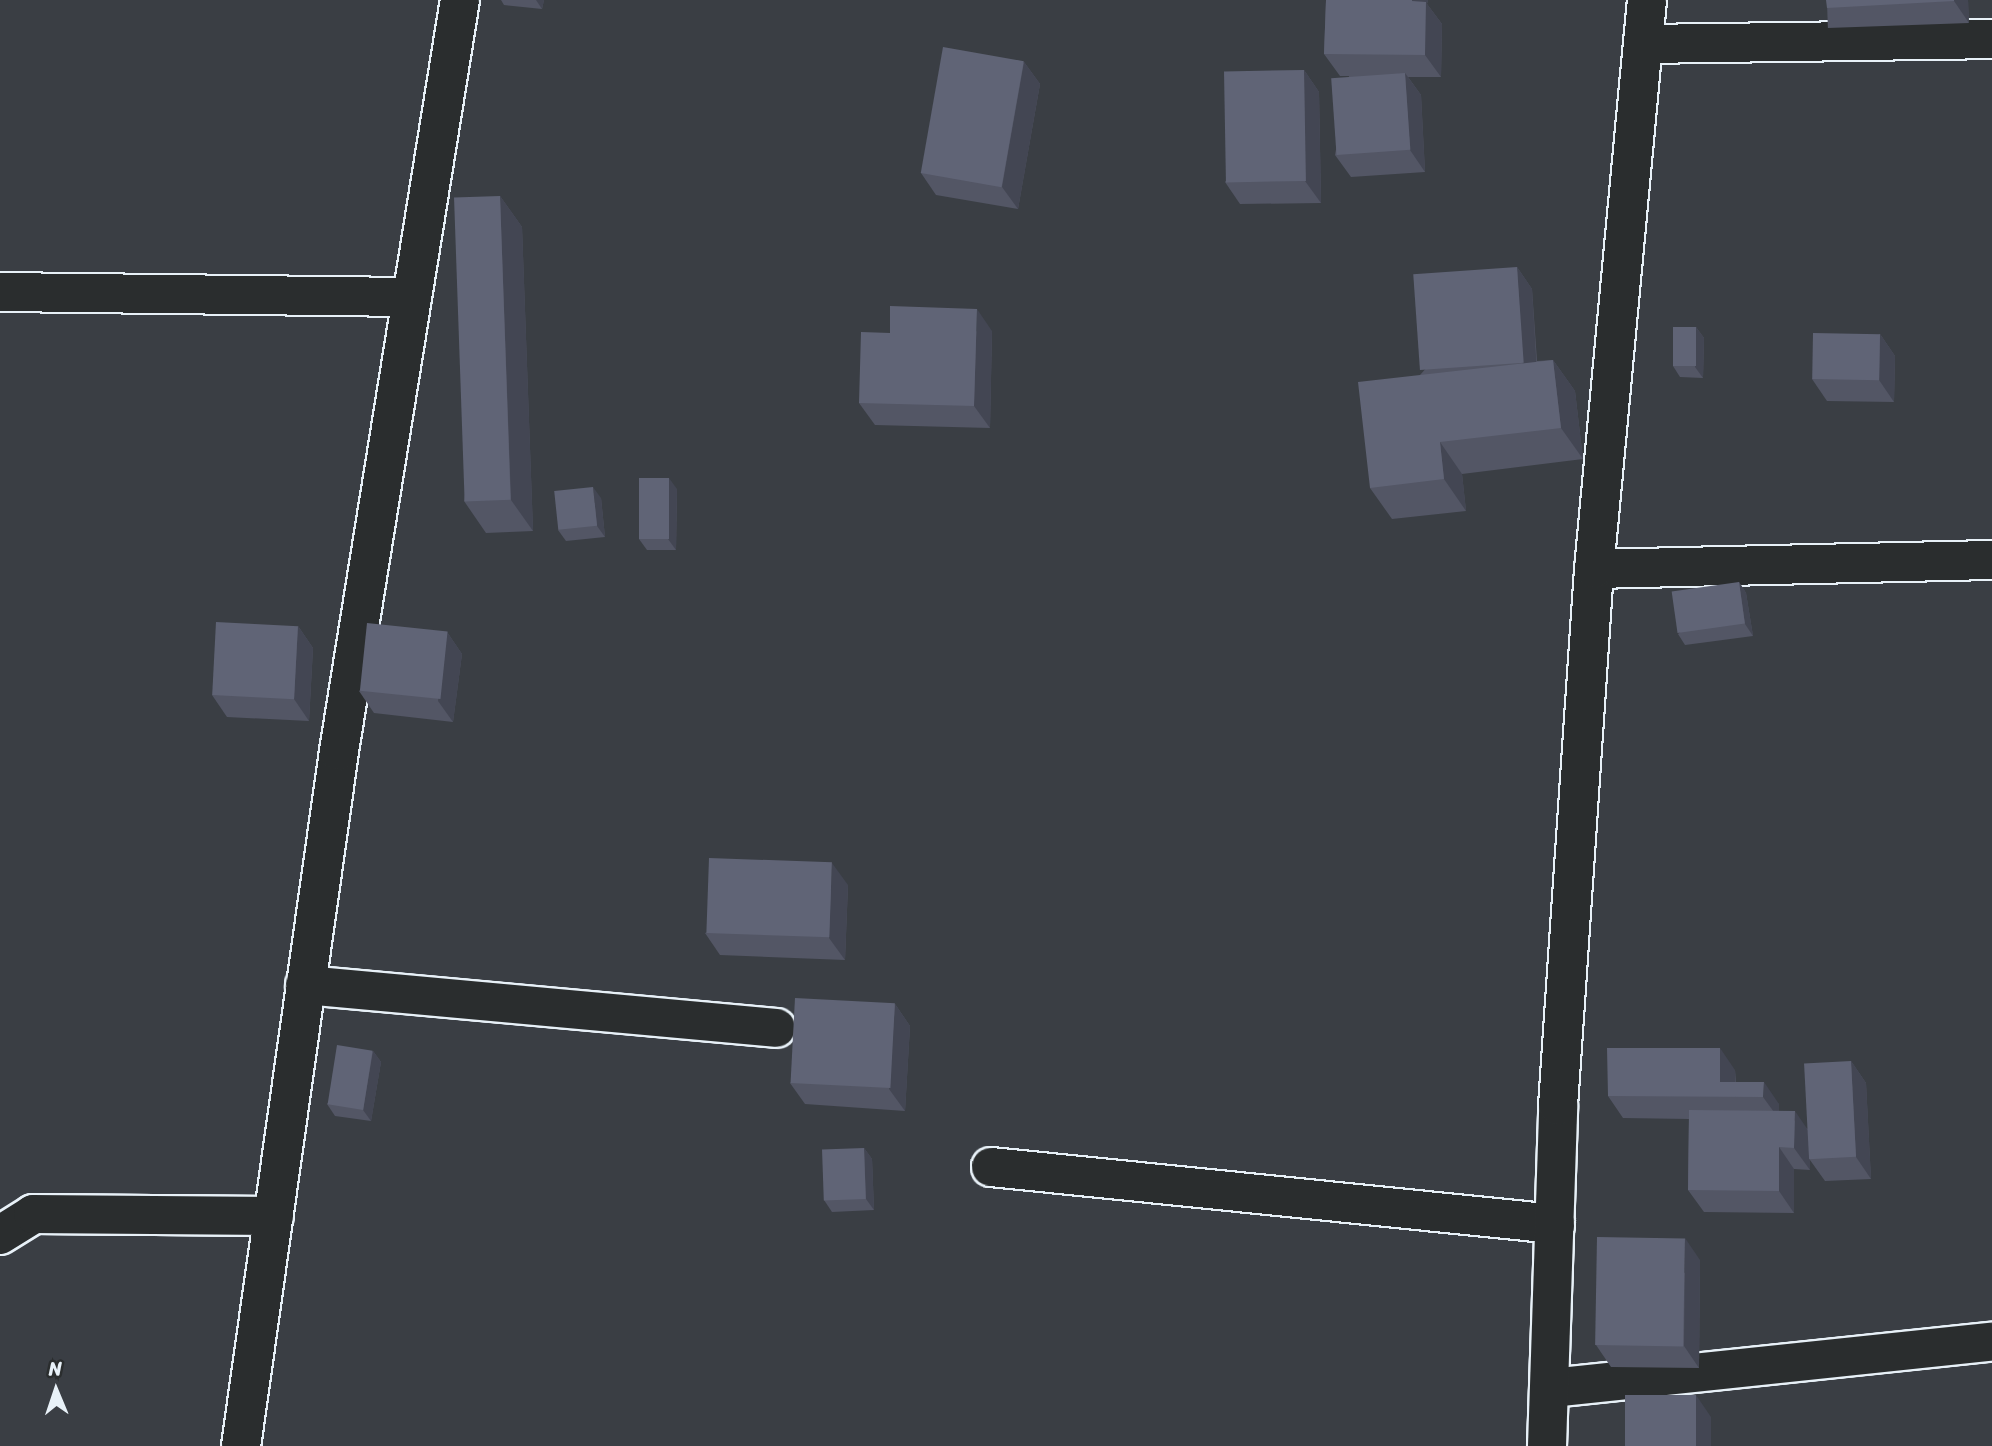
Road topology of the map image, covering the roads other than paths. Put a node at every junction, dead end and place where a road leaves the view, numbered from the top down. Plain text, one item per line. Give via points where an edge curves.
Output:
1 (460, 0) edge
2 (1647, 0) edge
3 (1992, 39) edge
4 (1643, 44) junction
5 (0, 292) edge
6 (412, 297) junction
7 (1992, 560) edge
8 (1594, 569) junction
9 (305, 985) junction
10 (776, 1028) dead end
11 (991, 1167) dead end
12 (274, 1216) junction
13 (1555, 1224) junction
14 (0, 1235) edge
15 (1992, 1342) edge
16 (1551, 1388) junction
17 (241, 1446) edge
18 (1546, 1446) edge

1 - 6 street
2 - 4 street
3 - 4 street
4 - 8 street
5 - 6 street
6 - 9 street
7 - 8 street
8 - 13 street via 1558,1106
9 - 10 street
9 - 12 street
11 - 13 street
12 - 14 street via 33,1214
12 - 17 street
13 - 16 street
15 - 16 street
16 - 18 street

